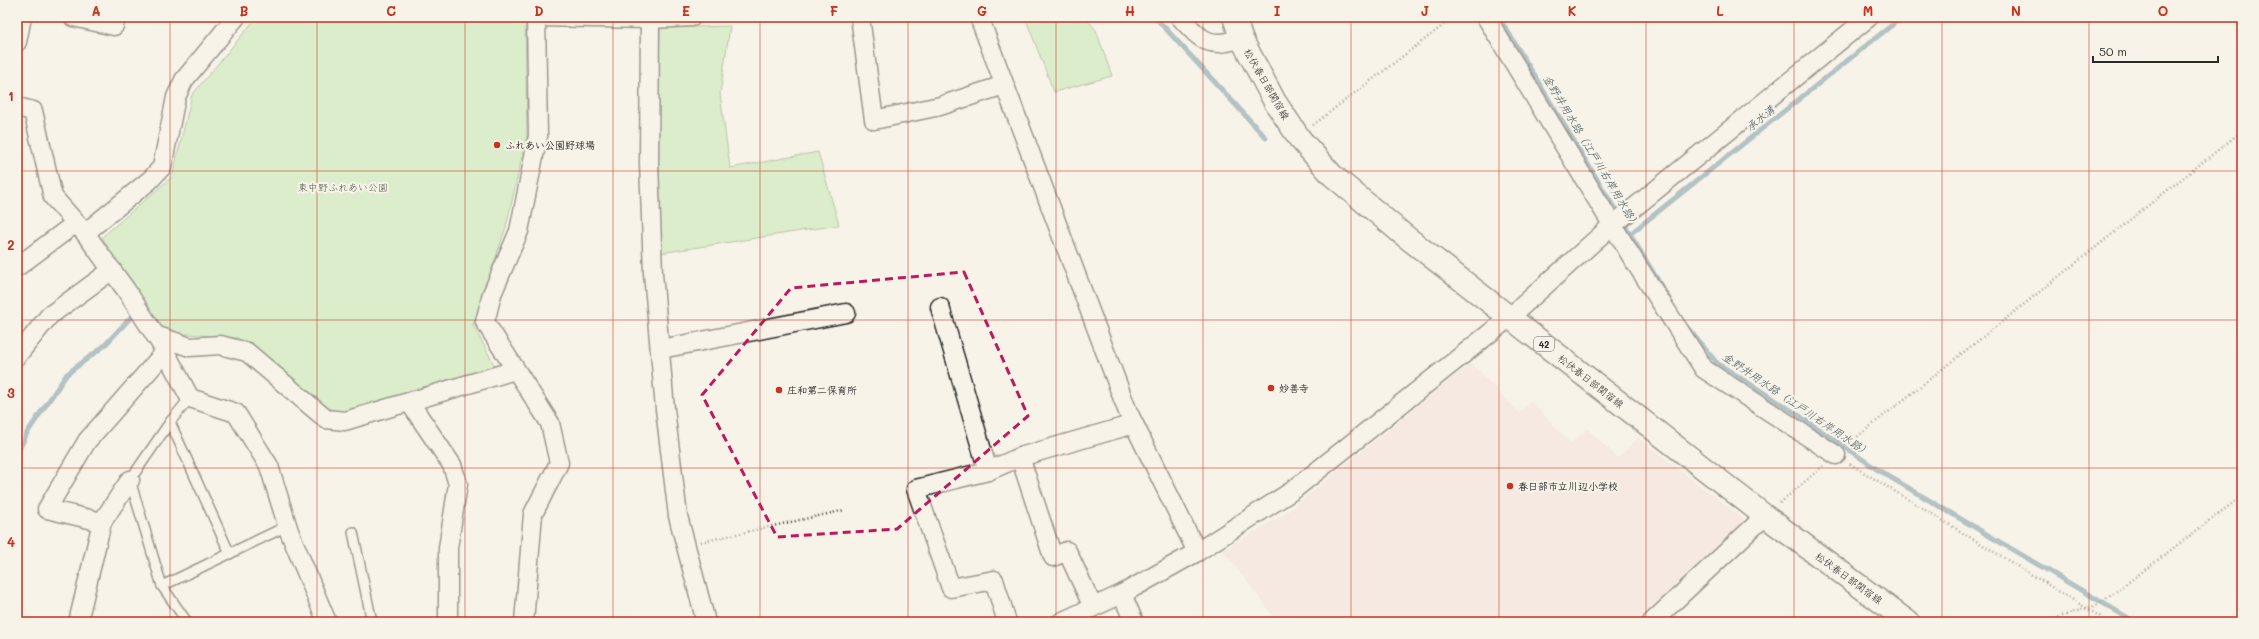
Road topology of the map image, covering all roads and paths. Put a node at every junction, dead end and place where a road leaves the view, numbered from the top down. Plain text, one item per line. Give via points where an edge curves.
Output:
1 (22, 17) edge
2 (73, 17) edge
3 (116, 17) edge
4 (236, 17) edge
5 (536, 17) edge
6 (692, 17) edge
7 (860, 17) edge
8 (979, 17) edge
9 (1180, 17) edge
10 (1234, 17) edge
11 (1454, 17) edge
12 (1486, 17) edge
13 (1869, 17) edge
14 (650, 19) junction
15 (1241, 38) junction
16 (17, 42) edge
17 (1004, 85) junction
18 (17, 106) edge
19 (2242, 131) edge
20 (1300, 139) junction
21 (1614, 224) junction
22 (80, 228) junction
23 (17, 267) edge
24 (112, 270) junction
25 (940, 307) dead end
26 (846, 313) dead end
27 (1510, 317) junction
28 (155, 335) junction
29 (661, 349) junction
30 (165, 352) junction
31 (17, 356) edge
32 (515, 370) junction
33 (190, 398) junction
34 (410, 403) junction
35 (170, 422) junction
36 (1134, 424) junction
37 (1853, 440) dead end
38 (1836, 455) junction
39 (1020, 457) junction
40 (988, 471) junction
41 (130, 480) junction
42 (2242, 496) edge
43 (845, 510) dead end
44 (1765, 516) junction
45 (102, 522) junction
46 (287, 526) junction
47 (354, 532) dead end
48 (686, 545) junction
49 (1196, 552) junction
50 (230, 554) junction
51 (162, 586) junction
52 (1122, 594) junction
53 (1093, 607) junction
54 (2086, 608) junction
55 (78, 622) edge
56 (187, 622) edge
57 (327, 622) edge
58 (372, 622) edge
59 (448, 622) edge
60 (524, 622) edge
61 (706, 622) edge
62 (1007, 622) edge
63 (1061, 622) edge
64 (1134, 622) edge
65 (1652, 622) edge
66 (1908, 622) edge
67 (2043, 622) edge
68 (2109, 622) edge

1 - 16 street
2 - 3 street via 114,26
4 - 22 street via 181,86 176,96 162,167 150,180
5 - 14 street
5 - 32 street via 538,136 519,231 492,294 485,322
6 - 14 street
7 - 17 street via 874,120 940,106
8 - 17 street
9 - 15 street via 1197,36 1209,43 1226,44
10 - 15 main road, 松伏春日部関宿線 / 42
11 - 20 path via 1310,127
12 - 21 street
13 - 21 street
14 - 29 street via 649,163 653,273
15 - 20 main road, 松伏春日部関宿線 / 42 via 1275,102
17 - 36 street
18 - 22 street via 33,111 53,197
19 - 37 path
20 - 27 main road, 松伏春日部関宿線 / 42 via 1332,174 1362,201
21 - 27 street
21 - 38 street via 1704,369
22 - 23 street
22 - 24 street
24 - 28 street
24 - 31 street via 49,316
25 - 40 street
26 - 29 street
27 - 44 main road, 松伏春日部関宿線 / 42
27 - 49 street via 1292,491
28 - 30 street
28 - 34 street via 190,347 220,345 247,352 326,419 345,421
29 - 48 street via 665,409 678,516
30 - 33 street
30 - 45 street via 87,440 47,509
32 - 34 street
32 - 60 street via 550,423 558,463 533,514
33 - 35 lane
33 - 46 street via 236,413 269,466
34 - 59 street via 452,465 458,484 448,548
35 - 41 lane
35 - 50 lane
36 - 39 street
36 - 49 street
38 - 44 path
38 - 54 path
39 - 40 street
39 - 53 street via 1053,557 1067,551
40 - 62 street via 916,489 951,588 994,580
41 - 45 street
41 - 51 lane
42 - 54 path via 2113,594 2097,605
43 - 48 path
44 - 65 street
44 - 66 main road, 松伏春日部関宿線 / 42
45 - 55 street
46 - 50 lane
46 - 57 street
47 - 58 lane
48 - 61 street
49 - 52 street
50 - 51 lane
51 - 56 lane
52 - 53 street
52 - 64 street
53 - 63 street
54 - 67 path
54 - 68 path

